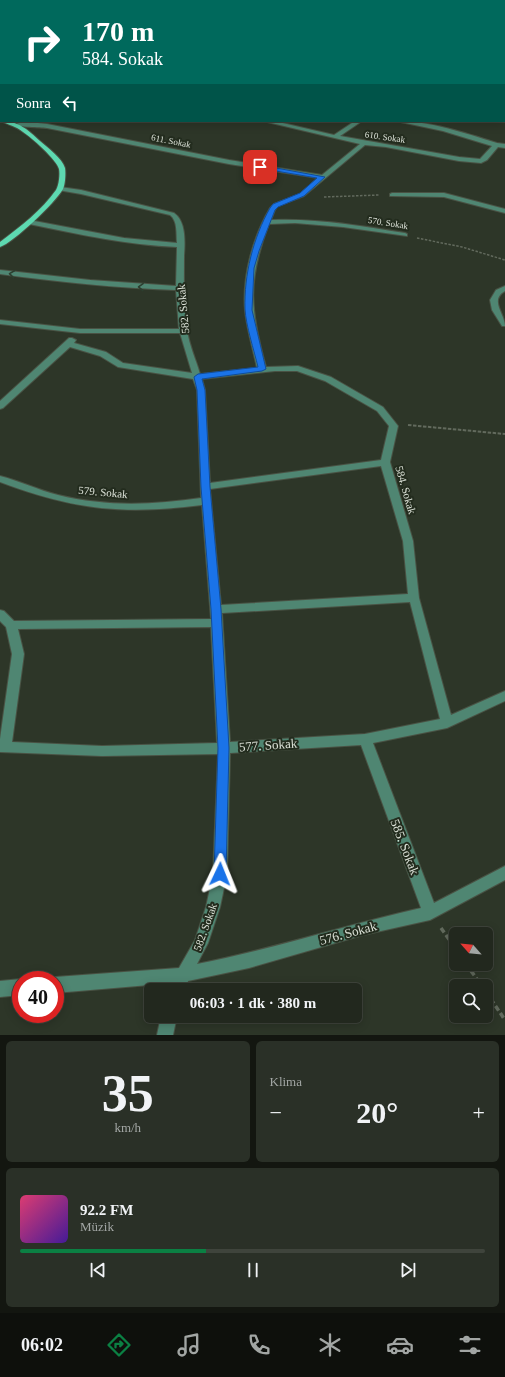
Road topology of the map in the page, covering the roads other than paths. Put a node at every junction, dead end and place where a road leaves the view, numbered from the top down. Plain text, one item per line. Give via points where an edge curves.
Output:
1 (7, 122) edge
2 (273, 122) edge
3 (357, 122) edge
4 (405, 122) edge
5 (17, 125) junction
6 (336, 136) junction
7 (364, 143) junction
8 (496, 145) junction
9 (505, 146) edge
10 (322, 177) junction
11 (60, 189) junction
12 (392, 195) road end
13 (505, 211) edge
14 (29, 222) junction
15 (266, 222) junction
16 (405, 235) road end
17 (0, 245) edge
18 (181, 245) junction
19 (0, 272) edge
20 (180, 288) junction
21 (505, 288) edge
22 (0, 322) edge
23 (505, 324) edge
24 (80, 331) junction
25 (183, 331) junction
26 (68, 344) junction
27 (262, 369) junction
28 (198, 377) junction
29 (0, 406) edge
30 (385, 462) junction
31 (0, 479) edge
32 (205, 487) junction
33 (206, 501) junction
34 (414, 598) junction
35 (216, 609) junction
36 (0, 614) edge
37 (217, 623) junction
38 (11, 625) junction
39 (505, 696) edge
40 (447, 723) junction
41 (364, 739) junction
42 (3, 747) edge
43 (224, 748) junction
44 (505, 872) edge
45 (430, 913) junction
46 (183, 975) junction
47 (180, 983) edge
48 (64, 984) edge
49 (12, 988) edge
50 (0, 989) edge
51 (168, 1023) edge
52 (166, 1035) edge

1 - 5 main road
2 - 6 street, 610. Sokak
3 - 6 street
4 - 8 street via 444,129
5 - 10 street, 611. Sokak via 47,126 229,162
5 - 11 main road via 57,160 62,168
6 - 7 street, 610. Sokak
7 - 8 street, 610. Sokak via 459,160 481,161
7 - 10 street
8 - 9 street
10 - 15 street via 302,195 276,205
11 - 14 main road
11 - 18 street, 582. Sokak via 172,214 179,225
12 - 13 street via 444,194
14 - 17 main road
14 - 18 street via 126,241
15 - 16 street, 570. Sokak via 295,221 343,225
15 - 27 street via 251,268 249,289 249,310
18 - 20 street, 582. Sokak
20 -> 19 street via 64,281
20 - 25 street, 582. Sokak
21 - 23 street via 494,300 495,311
22 - 24 street
24 - 25 street
24 - 26 street
25 - 28 street, 582. Sokak
26 - 28 street via 112,357 121,365
26 - 29 street
27 - 28 street
27 - 30 street, 584. Sokak via 298,369 328,379 380,409 394,426
28 - 32 street, 582. Sokak via 201,390
30 - 32 street
30 - 34 street, 584. Sokak via 408,541
31 - 33 street, 579. Sokak via 36,493 73,502 115,507 164,506
32 - 33 street, 582. Sokak
33 - 35 street, 582. Sokak
34 - 35 street
34 - 40 street, 584. Sokak
35 - 37 street, 582. Sokak
36 - 38 street
37 - 38 street
37 - 43 street, 582. Sokak
38 - 42 street via 18,654
39 - 40 street, 577. Sokak
40 - 41 street, 577. Sokak
41 - 43 street, 577. Sokak
41 - 45 street, 585. Sokak
42 - 43 street, 577. Sokak via 102,750
43 - 46 street, 582. Sokak via 220,874 214,907 201,943
44 - 45 street, 576. Sokak
45 - 46 street, 576. Sokak via 363,928 249,961
46 - 47 street, 582. Sokak
46 - 48 street, 576. Sokak
49 - 50 street
51 - 52 street

